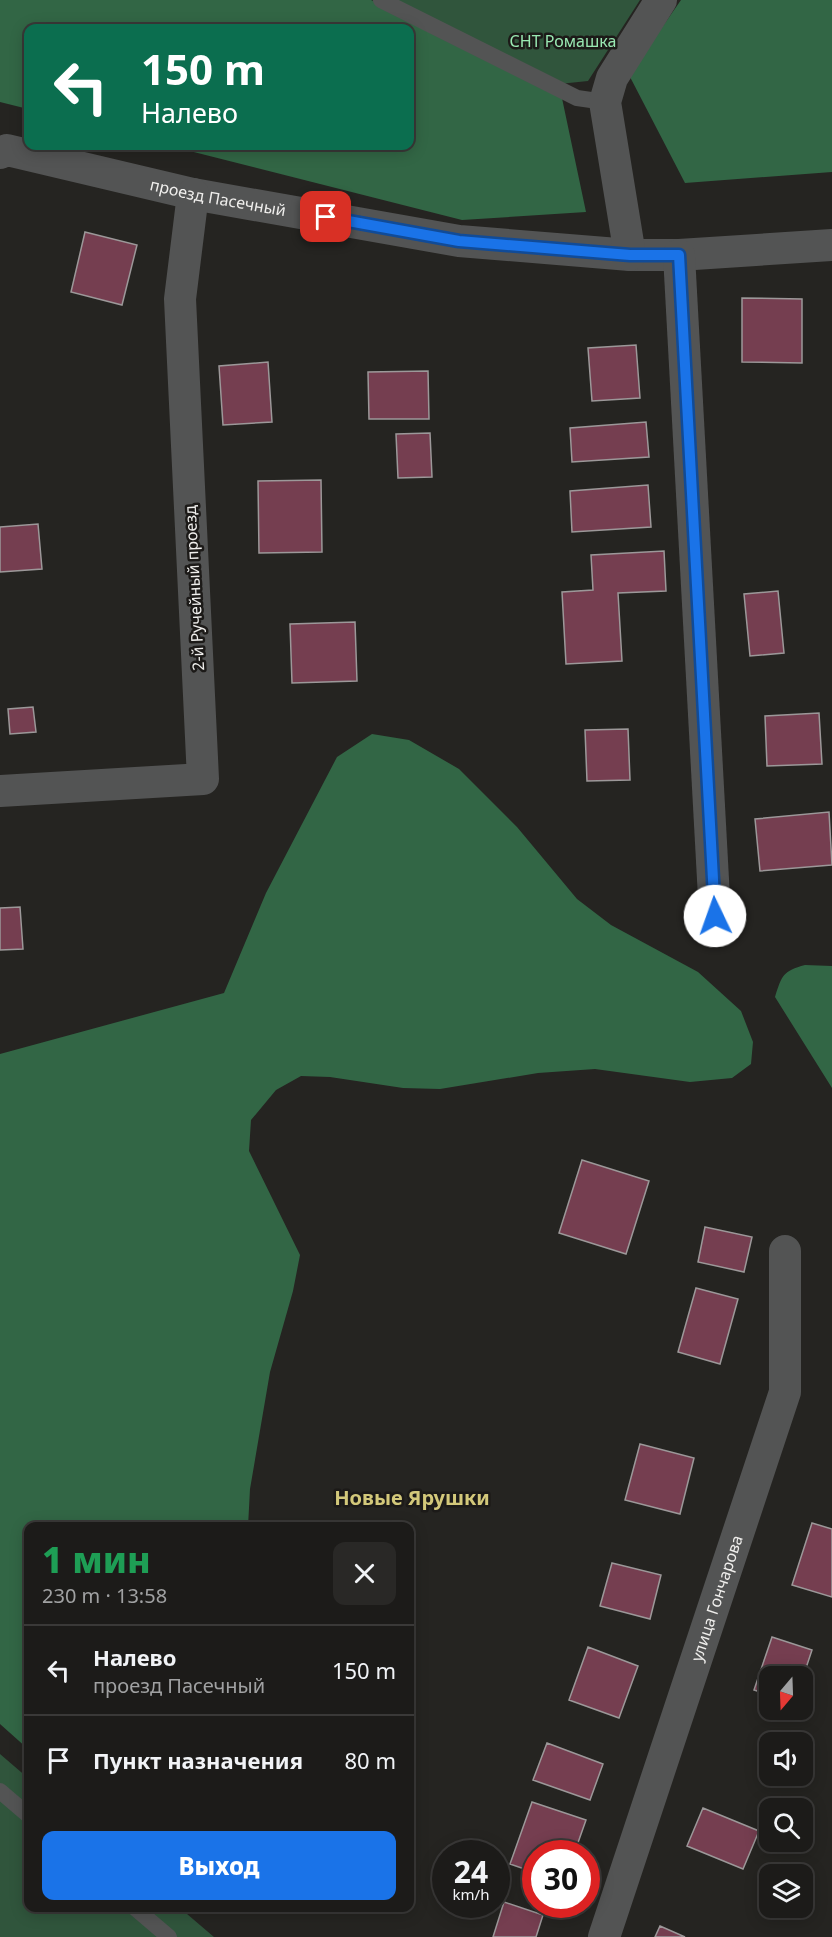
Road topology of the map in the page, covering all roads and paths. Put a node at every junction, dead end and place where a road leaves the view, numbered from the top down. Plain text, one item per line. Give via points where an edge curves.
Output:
1 (381, 0) edge
2 (661, 0) edge
3 (605, 102) junction
4 (2, 151) edge
5 (193, 194) junction
6 (832, 245) edge
7 (630, 255) junction
8 (679, 255) junction
9 (0, 791) edge
10 (715, 916) dead end
11 (785, 1251) dead end
12 (0, 1791) edge
13 (24, 1812) edge
14 (140, 1912) edge
15 (169, 1937) edge
16 (604, 1937) edge

1 - 3 lane via 577,98
2 - 3 street via 612,78
3 - 7 street
4 - 5 street, проезд Пасечный
5 - 7 street, проезд Пасечный via 459,241
5 - 9 street, 2-й Ручейный проезд via 180,299 203,779
6 - 8 street, проезд Пасечный
7 - 8 street, проезд Пасечный
8 - 10 street
11 - 16 street, улица Гончарова via 785,1392
12 - 13 lane
14 - 15 lane

